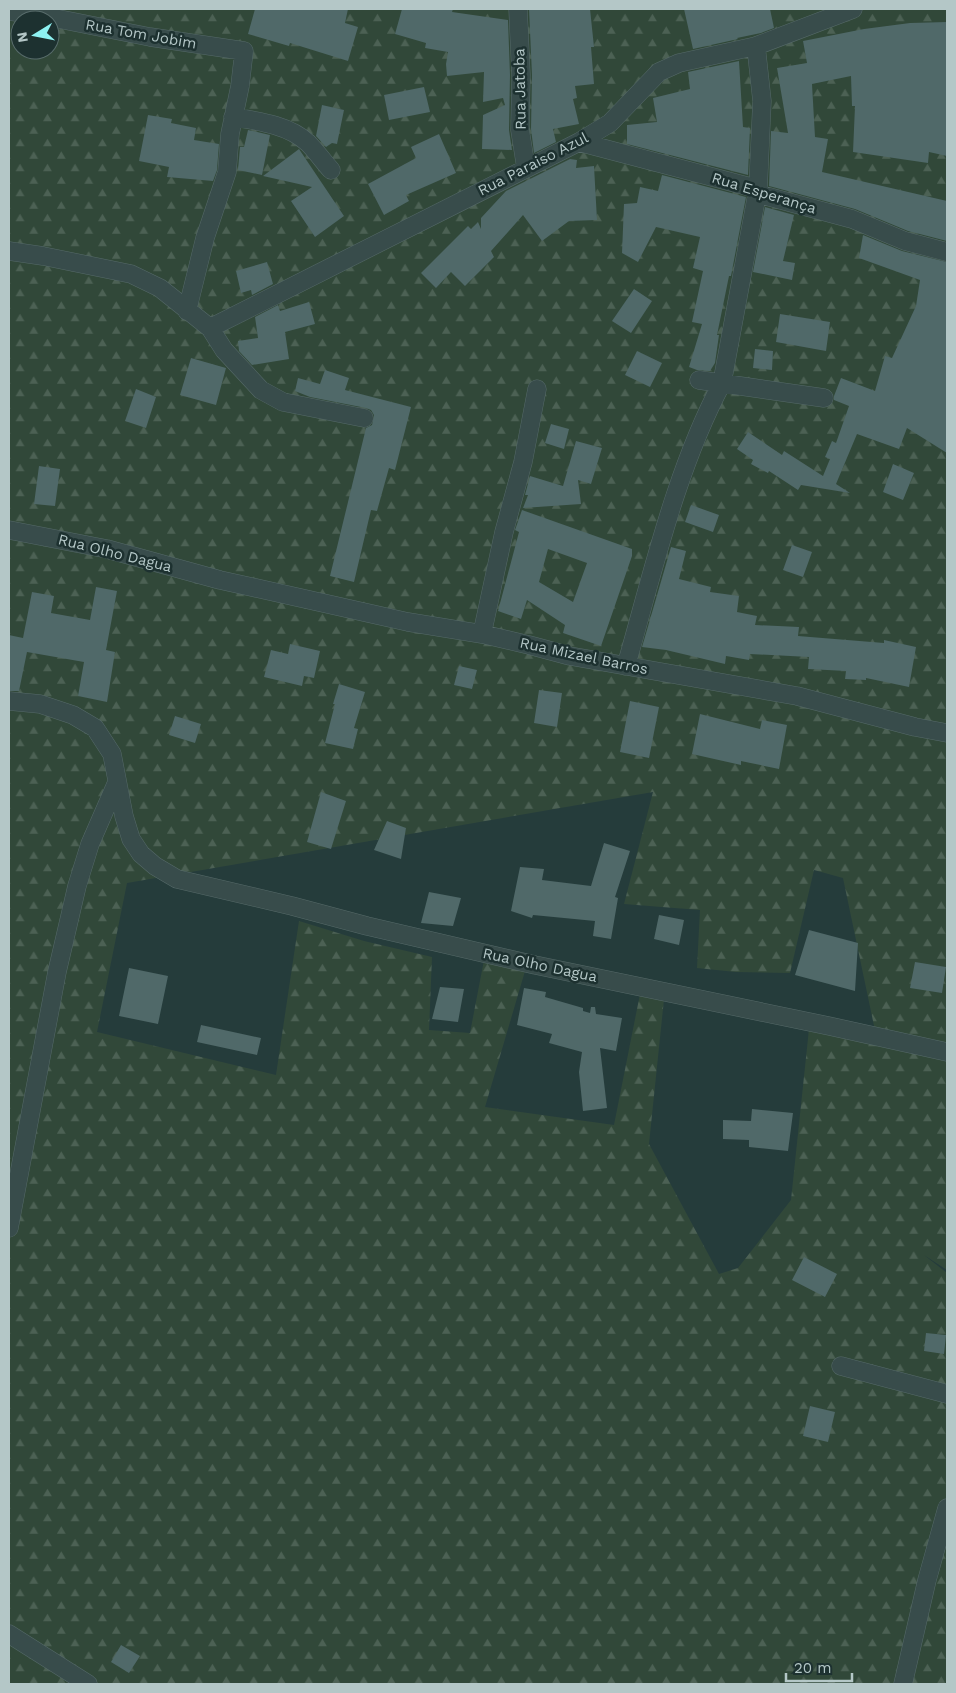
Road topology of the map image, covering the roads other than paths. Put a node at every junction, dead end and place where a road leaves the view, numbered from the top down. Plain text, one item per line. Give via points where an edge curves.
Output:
1 (518, 9) edge
2 (853, 9) edge
3 (9, 11) edge
4 (756, 46) junction
5 (233, 116) junction
6 (579, 142) junction
7 (526, 168) junction
8 (331, 170) dead end
9 (758, 189) junction
10 (9, 251) edge
11 (947, 252) edge
12 (187, 311) junction
13 (210, 328) junction
14 (699, 380) dead end
15 (722, 383) junction
16 (537, 389) dead end
17 (824, 398) dead end
18 (364, 418) dead end
19 (9, 530) edge
20 (220, 580) joint
21 (482, 634) junction
22 (626, 666) junction
23 (9, 701) edge
24 (947, 733) edge
25 (117, 782) junction
26 (947, 1052) edge
27 (9, 1228) edge
28 (841, 1366) dead end
29 (947, 1394) edge
30 (947, 1508) edge
31 (9, 1634) edge
32 (88, 1684) edge
33 (902, 1684) edge

1 - 7 street, Rua Jatoba via 520,130
2 - 4 street, Rua Paraiso Azul
3 - 5 street, Rua Tom Jobim via 150,38 244,51
4 - 6 street, Rua Paraiso Azul via 679,63 659,72 610,123
4 - 9 street via 762,101
5 - 8 street via 272,124 290,132 306,142
5 - 12 street via 227,172 205,238
6 - 7 street, Rua Paraiso Azul
6 - 9 street, Rua Esperança
7 - 13 street, Rua Paraiso Azul
9 - 11 street, Rua Esperança via 762,195 852,218 905,241
9 - 15 street
10 - 12 street via 131,274 160,288
12 - 13 street
13 - 18 street via 224,350 261,390 283,402
14 - 15 street
15 - 17 street
15 - 22 street via 681,478
16 - 21 street
19 - 20 street, Rua Olho Dagua via 107,549
20 - 21 street, Rua Mizael Barros via 408,622
21 - 22 street, Rua Mizael Barros
22 - 24 street, Rua Mizael Barros via 797,696
23 - 25 street via 40,704 73,715 95,728 112,754
25 - 26 street, Rua Olho Dagua via 131,839 155,866 177,878 535,965
25 - 27 street via 90,844 77,886 57,972
28 - 29 street
30 - 33 street
31 - 32 street

